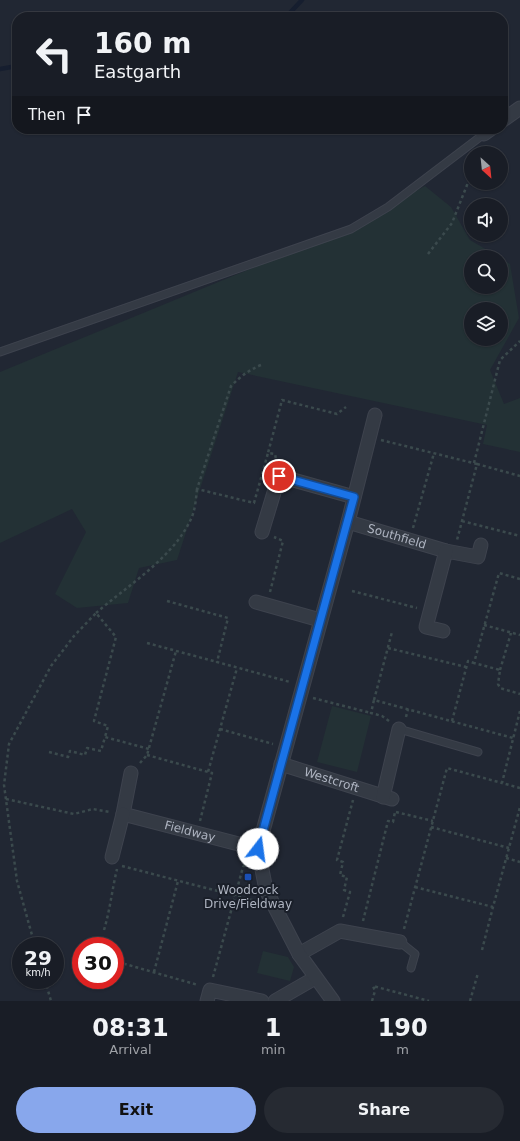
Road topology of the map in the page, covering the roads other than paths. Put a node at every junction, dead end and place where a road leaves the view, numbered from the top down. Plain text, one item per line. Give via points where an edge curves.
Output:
1 (520, 108) edge
2 (508, 116) edge
3 (483, 134) edge
4 (0, 352) edge
5 (375, 415) dead end
6 (354, 497) junction
7 (348, 522) junction
8 (262, 532) road end
9 (481, 545) dead end
10 (449, 552) junction
11 (261, 603) road end
12 (320, 620) junction
13 (443, 631) dead end
14 (400, 729) joint
15 (478, 752) dead end
16 (280, 764) junction
17 (131, 773) road end
18 (122, 814) junction
19 (258, 849) junction
20 (112, 857) dead end
21 (400, 942) joint
22 (299, 954) junction
23 (411, 968) dead end
24 (315, 978) junction
25 (209, 996) edge
26 (262, 1001) edge
27 (275, 1001) edge
28 (333, 1001) edge

1 - 2 street
3 - 4 lane via 388,207 351,229
5 - 6 street
6 - 7 street
6 - 8 street via 279,476
7 - 10 street, Southfield
7 - 12 street
9 - 10 street, Southfield via 478,557
10 - 13 street via 426,627
11 - 12 street
12 - 16 street
14 - 15 lane
14 - 16 street, Westcroft via 388,798
16 - 19 street
17 - 18 street
18 - 19 street, Fieldway
18 - 20 street
19 - 22 street via 266,890
21 - 22 street via 340,930
21 - 23 lane via 415,954
22 - 24 street
24 - 27 street
24 - 28 street
25 - 26 street

